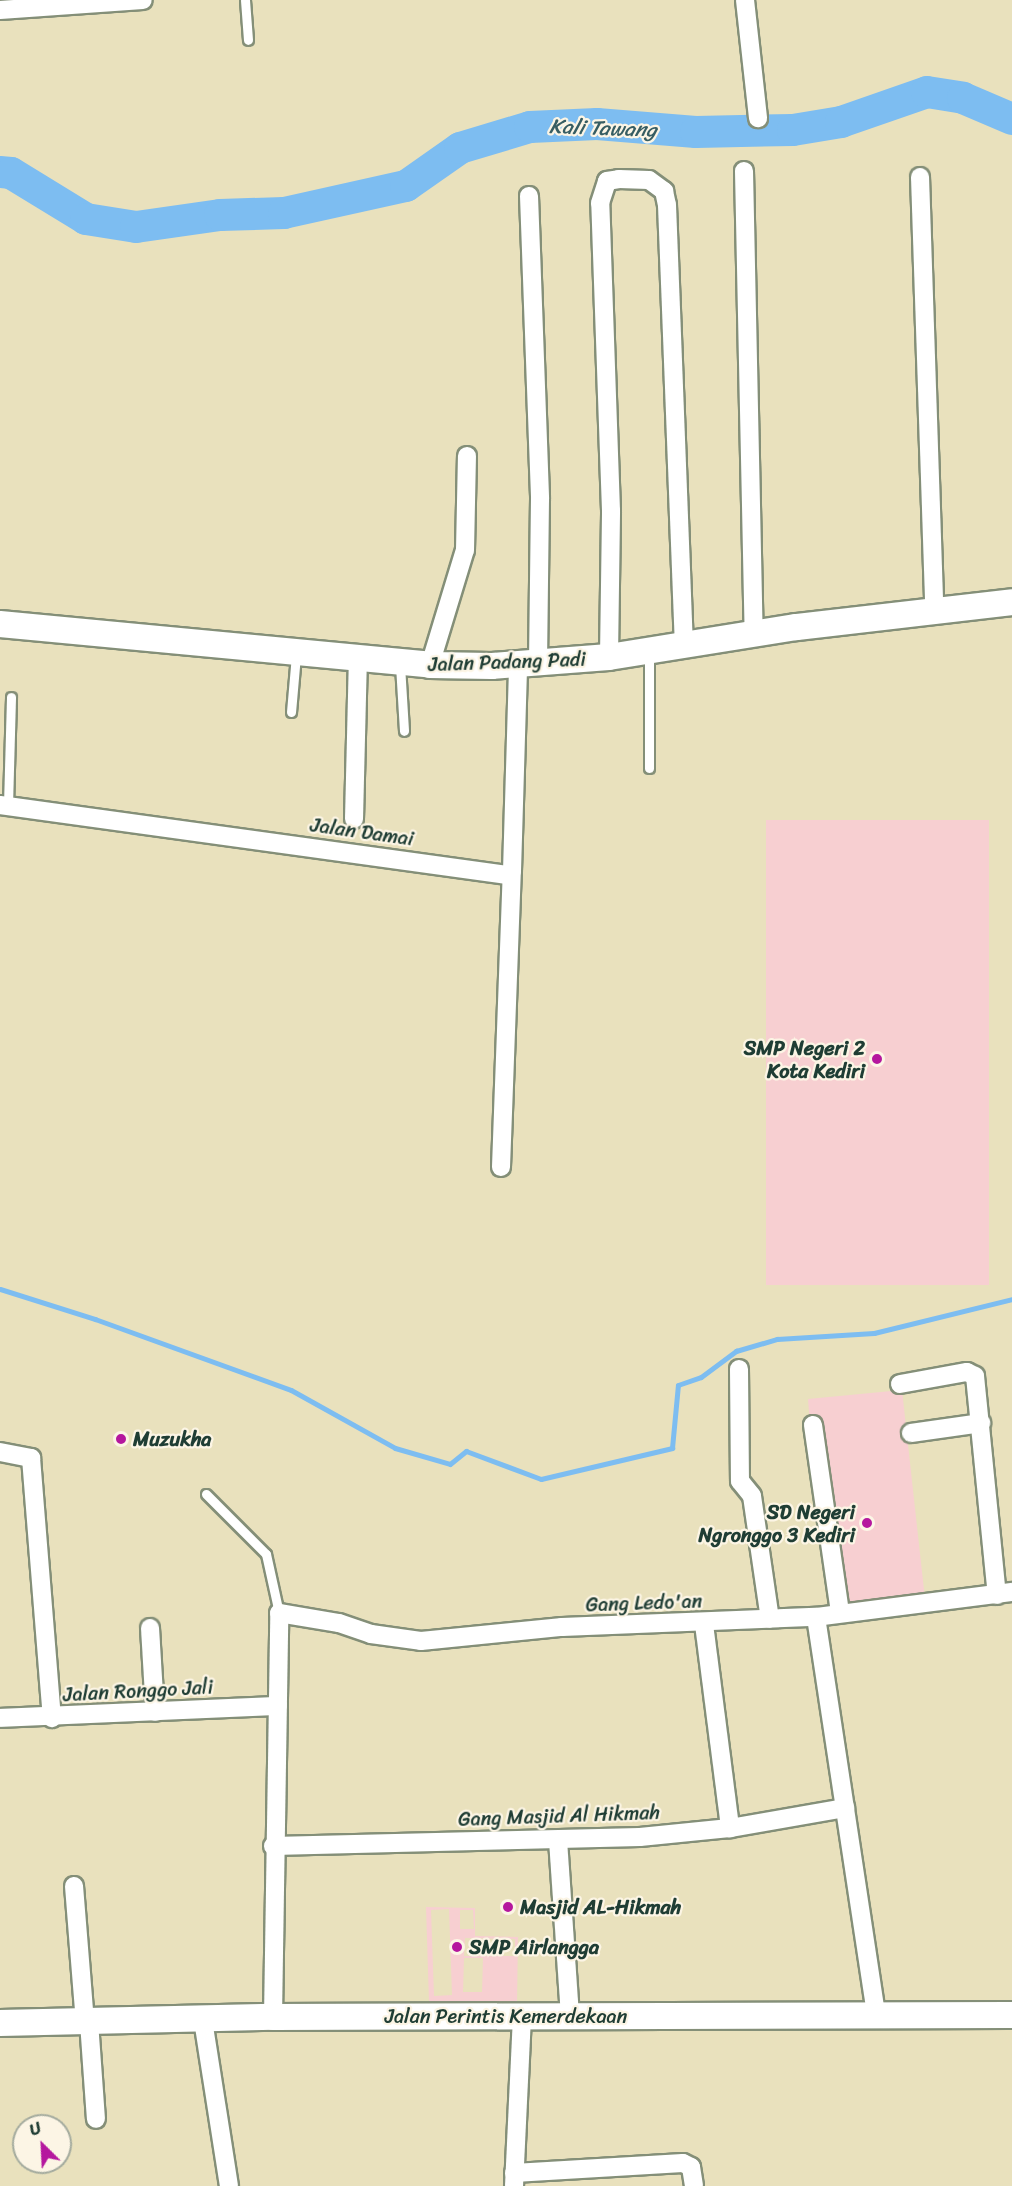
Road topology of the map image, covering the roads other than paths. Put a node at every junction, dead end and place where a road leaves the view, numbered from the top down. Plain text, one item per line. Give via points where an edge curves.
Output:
1 (143, 0) edge
2 (245, 0) edge
3 (745, 0) edge
4 (0, 10) edge
5 (248, 40) dead end
6 (758, 118) dead end
7 (744, 171) dead end
8 (920, 177) dead end
9 (528, 195) dead end
10 (467, 456) dead end
11 (1012, 602) edge
12 (934, 610) junction
13 (0, 624) edge
14 (754, 634) junction
15 (684, 647) junction
16 (296, 652) junction
17 (649, 652) junction
18 (609, 657) junction
19 (358, 658) junction
20 (400, 662) junction
21 (430, 665) junction
22 (528, 665) junction
23 (11, 697) dead end
24 (291, 712) dead end
25 (404, 731) dead end
26 (649, 768) dead end
27 (4, 805) edge
28 (354, 819) dead end
29 (512, 871) junction
30 (501, 1167) dead end
31 (739, 1369) dead end
32 (900, 1384) dead end
33 (981, 1423) junction
34 (813, 1425) dead end
35 (911, 1433) dead end
36 (0, 1452) edge
37 (206, 1494) dead end
38 (1004, 1594) edge
39 (279, 1613) junction
40 (840, 1613) junction
41 (816, 1617) junction
42 (770, 1619) junction
43 (704, 1624) junction
44 (150, 1628) dead end
45 (278, 1706) junction
46 (155, 1712) junction
47 (0, 1718) edge
48 (52, 1718) junction
49 (845, 1808) junction
50 (730, 1828) junction
51 (558, 1840) junction
52 (273, 1846) junction
53 (74, 1886) dead end
54 (570, 2015) junction
55 (1012, 2015) edge
56 (876, 2016) junction
57 (273, 2017) junction
58 (522, 2017) junction
59 (203, 2020) junction
60 (87, 2022) junction
61 (0, 2023) edge
62 (96, 2119) dead end
63 (514, 2179) edge
64 (229, 2186) edge
65 (694, 2186) edge

1 - 4 street
2 - 5 lane
3 - 6 street
7 - 14 street
8 - 12 street
9 - 22 street via 540,499
10 - 21 street via 465,550
11 - 12 main road, Jalan Padang Padi
12 - 14 main road, Jalan Padang Padi
13 - 16 main road, Jalan Padang Padi
14 - 15 main road, Jalan Padang Padi
15 - 17 main road, Jalan Padang Padi
15 - 18 street via 667,205 664,191 649,180 619,179 607,181 600,203 611,511
16 - 19 main road, Jalan Padang Padi
16 - 24 lane
17 - 18 main road, Jalan Padang Padi
17 - 26 lane
18 - 22 main road, Jalan Padang Padi
19 - 20 main road, Jalan Padang Padi
19 - 28 street
20 - 21 main road, Jalan Padang Padi
20 - 25 lane
21 - 22 main road, Jalan Padang Padi
22 - 29 street
23 - 27 lane
27 - 29 street, Jalan Damai via 499,875
29 - 30 street
31 - 42 street via 740,1481 752,1496
32 - 33 street via 971,1372 976,1381
33 - 35 street
33 - 38 street
34 - 40 street
36 - 48 street via 31,1458
37 - 39 lane via 266,1554
38 - 40 street, Gang Ledo'an
39 - 43 street, Gang Ledo'an via 421,1641 562,1627
39 - 45 street
40 - 41 street, Gang Ledo'an
41 - 42 street, Gang Ledo'an
41 - 49 street
42 - 43 street, Gang Ledo'an
43 - 50 street
44 - 46 street
45 - 46 street, Jalan Ronggo Jali
45 - 52 street
46 - 48 street, Jalan Ronggo Jali
47 - 48 street, Jalan Ronggo Jali
49 - 50 street, Gang Masjid Al Hikmah
49 - 56 street
50 - 51 street, Gang Masjid Al Hikmah via 640,1838
51 - 52 street, Gang Masjid Al Hikmah
51 - 54 street
52 - 57 street
53 - 60 street
54 - 56 main road, Jalan Perintis Kemerdekaan
54 - 58 main road, Jalan Perintis Kemerdekaan
55 - 56 main road, Jalan Perintis Kemerdekaan
57 - 58 main road, Jalan Perintis Kemerdekaan
57 - 59 main road, Jalan Perintis Kemerdekaan
58 - 63 street
59 - 60 main road, Jalan Perintis Kemerdekaan
59 - 64 street
60 - 61 main road, Jalan Perintis Kemerdekaan
60 - 62 street
63 - 65 street via 683,2163 691,2167

